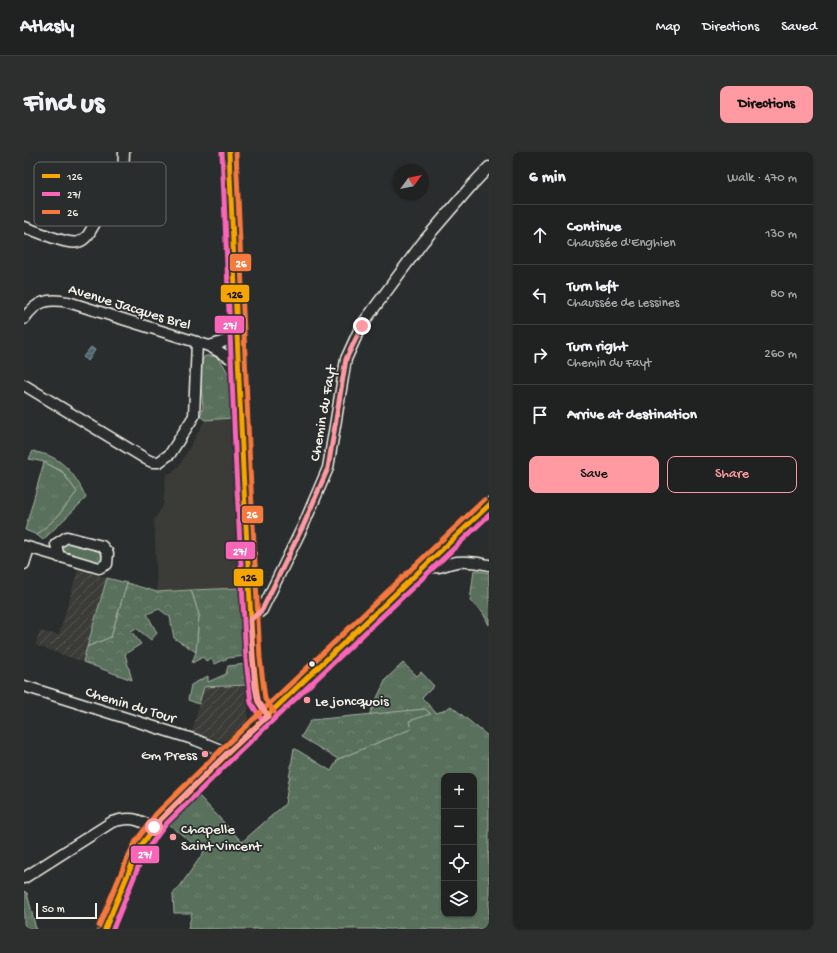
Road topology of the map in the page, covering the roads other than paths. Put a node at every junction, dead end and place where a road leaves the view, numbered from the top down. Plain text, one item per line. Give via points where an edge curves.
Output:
1 (124, 152) edge
2 (230, 152) edge
3 (124, 162) edge
4 (489, 167) edge
5 (93, 226) edge
6 (24, 227) edge
7 (24, 319) edge
8 (237, 338) junction
9 (197, 342) junction
10 (209, 346) junction
11 (239, 363) junction
12 (24, 384) edge
13 (489, 505) edge
14 (26, 547) edge
15 (59, 557) junction
16 (24, 564) edge
17 (489, 565) edge
18 (426, 566) junction
19 (250, 620) junction
20 (24, 686) edge
21 (268, 716) junction
22 (228, 752) junction
23 (154, 827) junction
24 (24, 878) edge
25 (105, 929) edge

1 - 3 street
2 - 8 main road
4 - 19 street, Chemin du Fayt via 424,242 362,326 346,359 328,468 262,610
5 - 6 street via 84,239 73,243
7 - 9 street, Avenue Jacques Brel via 37,305 46,300 56,300
8 - 10 street
8 - 11 main road
9 - 10 street, Avenue Jacques Brel
9 - 12 street via 194,416 170,454 159,462 146,460
10 - 11 street, Avenue Jacques Brel
11 - 19 main road
13 - 18 main road
14 - 15 street
14 - 16 street
15 - 15 street via 56,544 67,537 102,546 108,553 107,564 99,568
17 - 18 street via 455,562 434,568
18 - 21 main road
19 - 21 main road via 255,687 258,701
20 - 22 street, Chemin du Tour
21 - 22 main road
22 - 23 main road
23 - 24 street via 133,819 123,818 112,822
23 - 25 main road via 133,862

